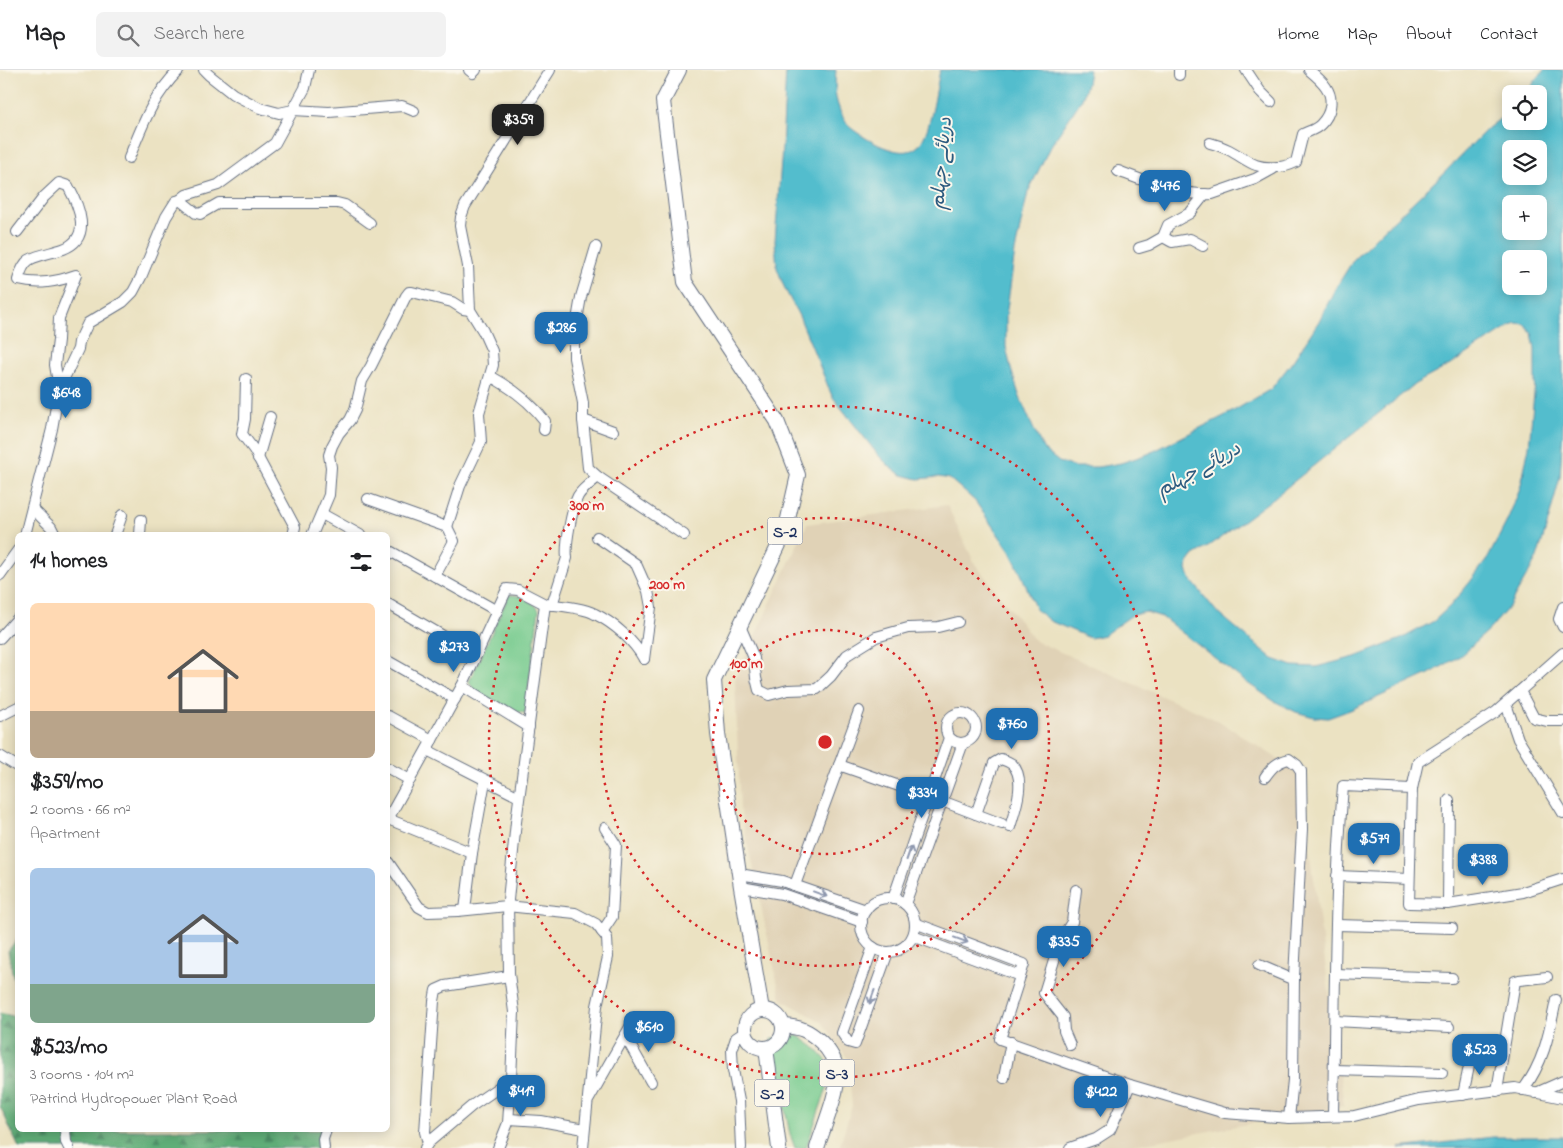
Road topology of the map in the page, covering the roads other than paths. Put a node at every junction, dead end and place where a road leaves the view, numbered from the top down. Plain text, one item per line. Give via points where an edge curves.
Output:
1 (179, 70) edge
2 (204, 70) edge
3 (309, 70) edge
4 (469, 70) edge
5 (476, 70) edge
6 (550, 70) edge
7 (679, 70) edge
8 (1246, 70) edge
9 (1309, 70) edge
10 (1271, 102) dead end
11 (293, 110) junction
12 (414, 111) dead end
13 (1210, 143) dead end
14 (129, 158) dead end
15 (1276, 167) junction
16 (1118, 171) dead end
17 (1204, 194) junction
18 (180, 200) junction
19 (370, 222) dead end
20 (17, 232) dead end
21 (1163, 237) junction
22 (1203, 246) dead end
23 (596, 247) dead end
24 (1139, 248) dead end
25 (470, 310) junction
26 (490, 376) junction
27 (246, 379) dead end
28 (59, 388) junction
29 (270, 417) dead end
30 (583, 420) junction
31 (544, 430) dead end
32 (613, 431) dead end
33 (258, 458) junction
34 (598, 476) junction
35 (368, 499) dead end
36 (32, 508) junction
37 (322, 514) junction
38 (122, 515) dead end
39 (141, 520) dead end
40 (447, 527) junction
41 (26, 532) edge
42 (54, 532) edge
43 (116, 532) edge
44 (140, 532) edge
45 (293, 532) edge
46 (313, 532) edge
47 (355, 532) edge
48 (684, 535) dead end
49 (597, 537) dead end
50 (390, 551) edge
51 (15, 554) edge
52 (0, 575) edge
53 (435, 576) junction
54 (390, 605) edge
55 (548, 605) junction
56 (1563, 607) edge
57 (497, 611) junction
58 (15, 621) edge
59 (958, 622) dead end
60 (740, 626) junction
61 (1563, 627) edge
62 (0, 638) edge
63 (1563, 653) edge
64 (476, 655) junction
65 (390, 661) edge
66 (462, 686) junction
67 (1520, 691) junction
68 (454, 699) junction
69 (1506, 704) junction
70 (15, 708) edge
71 (859, 711) dead end
72 (0, 716) edge
73 (390, 717) edge
74 (1563, 721) edge
75 (529, 727) junction
76 (949, 738) junction
77 (962, 743) junction
78 (429, 745) junction
79 (0, 756) edge
80 (15, 765) edge
81 (839, 765) junction
82 (390, 769) edge
83 (1266, 777) dead end
84 (410, 780) junction
85 (484, 781) junction
86 (1412, 789) junction
87 (928, 796) junction
88 (519, 797) junction
89 (1449, 800) dead end
90 (942, 801) junction
91 (1563, 813) edge
92 (976, 814) junction
93 (390, 815) edge
94 (390, 820) edge
95 (605, 828) dead end
96 (472, 853) junction
97 (390, 865) edge
98 (1337, 876) junction
99 (1410, 878) junction
100 (1563, 879) edge
101 (740, 880) junction
102 (796, 885) junction
103 (1076, 890) dead end
104 (893, 899) junction
105 (905, 904) junction
106 (1448, 904) junction
107 (508, 906) junction
108 (465, 910) junction
109 (866, 910) junction
110 (862, 922) junction
111 (915, 923) junction
112 (1336, 924) junction
113 (1452, 928) dead end
114 (602, 932) junction
115 (913, 936) junction
116 (873, 946) junction
117 (888, 952) junction
118 (1259, 965) dead end
119 (1336, 974) junction
120 (509, 976) junction
121 (1020, 976) junction
122 (1547, 977) dead end
123 (1452, 978) dead end
124 (1294, 980) junction
125 (1556, 1000) dead end
126 (762, 1010) junction
127 (634, 1020) dead end
128 (1335, 1022) junction
129 (783, 1026) junction
130 (1449, 1027) dead end
131 (745, 1032) junction
132 (625, 1036) junction
133 (1011, 1042) junction
134 (1070, 1045) dead end
135 (766, 1048) junction
136 (1472, 1052) dead end
137 (1334, 1070) junction
138 (1442, 1073) dead end
139 (1004, 1078) dead end
140 (511, 1079) junction
141 (1563, 1081) edge
142 (651, 1082) dead end
143 (1130, 1085) junction
144 (1523, 1090) junction
145 (1497, 1091) junction
146 (1536, 1093) junction
147 (1463, 1095) junction
148 (1563, 1098) edge
149 (586, 1104) junction
150 (1333, 1116) junction
151 (1290, 1118) junction
152 (509, 1119) junction
153 (584, 1129) junction
154 (65, 1132) edge
155 (326, 1132) edge
156 (778, 1144) edge
157 (426, 1145) edge
158 (69, 1148) edge
159 (324, 1148) edge
160 (498, 1148) edge
161 (583, 1148) edge
162 (741, 1148) edge
163 (817, 1148) edge
164 (1070, 1148) edge

1 - 14 street via 150,107
2 - 11 street via 233,94 260,108 279,113
3 - 11 street via 305,88
4 - 5 street via 473,73
6 - 25 street via 461,217
7 - 60 highway, S-2 via 663,101 685,282 777,421 798,475 785,532
8 - 10 street
9 - 15 street via 1326,86 1332,101 1330,111 1321,124 1303,134 1296,162
11 - 12 street via 329,112 402,106
11 - 18 street via 275,143 218,186 186,195
13 - 15 street via 1263,168
15 - 17 street via 1255,179
16 - 17 street via 1162,186
17 - 21 street via 1190,213 1168,226
18 - 19 street via 200,214 219,203 337,203
18 - 28 street via 166,217 133,292 123,302 88,323
20 - 28 street via 59,183 68,186 80,211 82,226 76,242 28,261 18,280 49,282 76,275 59,318 54,365
21 - 22 street via 1172,242 1190,239
21 - 24 street
23 - 30 street via 581,297 574,337 574,358 584,403
25 - 26 street via 492,351
25 - 37 street via 452,302 408,292 362,381 355,410 332,446 329,495
26 - 31 street via 534,406 546,421
26 - 40 street via 479,413 481,442 460,486
27 - 33 street via 242,434
28 - 36 street
29 - 33 street
30 - 32 street
30 - 34 street via 588,468
33 - 45 street via 294,527
34 - 48 street
34 - 55 street via 579,495 574,507 567,558
35 - 40 street
36 - 41 street
36 - 42 street
37 - 46 street
37 - 47 street
38 - 43 street
39 - 44 street
40 - 53 street via 454,541
49 - 55 street via 636,564 648,591 651,607 644,659 640,650 615,626 594,613
50 - 53 street
51 - 52 street
53 - 57 street
54 - 64 street
55 - 57 street via 518,590 507,589
55 - 75 street
56 - 61 street via 1559,619
57 - 64 street
58 - 62 street
59 - 60 street via 938,627 908,628 876,637 847,655 817,688 769,695 759,690 754,658
60 - 101 highway, S-2 via 714,680 718,734
63 - 67 street
64 - 66 street
65 - 68 street
66 - 68 street
66 - 75 street
67 - 69 street
67 - 74 street via 1534,718
68 - 78 street
69 - 86 street via 1418,762
69 - 91 street via 1518,739
70 - 72 street
71 - 81 street
73 - 78 street
75 - 88 street
76 - 77 street
76 - 77 street via 948,720 956,714 965,713 973,719 976,729 972,738
76 - 87 street
77 - 90 street
78 - 84 street
78 - 85 street
79 - 80 street
81 - 87 street
81 - 102 street
82 - 84 street
83 - 124 street via 1271,769 1289,759 1301,771 1302,828
84 - 93 street
85 - 88 street
85 - 96 street
86 - 98 street via 1343,786
86 - 99 street
87 - 90 street
104 -> 87 street
88 - 107 street
89 - 106 street
90 - 92 street
90 - 105 street
92 - 92 street via 1006,825 1020,790 1012,764 1000,759 994,763
94 - 96 street
95 - 114 street via 616,845 612,917
96 - 108 street
97 - 108 street via 418,907 428,912
98 - 99 street
98 - 112 street
99 - 106 street via 1409,903
100 - 106 street via 1523,892
101 - 102 street via 782,881
101 - 110 street
101 - 126 highway, S-2
102 -> 109 street
103 - 134 street via 1072,922 1060,941 1044,993 1063,1017
104 - 105 street
104 - 109 street via 879,900
105 - 111 street via 911,910
107 - 108 street
107 - 114 street via 575,914 596,924
107 - 120 street
109 - 110 street
110 - 116 street via 864,936
111 - 115 street
111 -> 121 street via 1024,964
112 - 113 street
112 - 119 street
114 - 149 street via 607,938 608,957 597,1006
115 - 117 street via 901,949
115 - 121 street
116 - 117 street
117 -> 116 street via 855,1044 848,1042 842,1033
118 - 124 street
119 - 123 street
119 - 128 street
120 - 140 street via 514,1012
120 - 157 street via 436,990
121 - 133 street via 1000,1039
122 - 145 street via 1515,981
124 - 151 street
125 - 144 street via 1542,1060
126 - 129 highway via 774,1012
126 - 131 highway via 751,1015
127 - 132 street
128 - 130 street
128 - 137 street
129 - 135 highway via 779,1040
129 - 163 highway, S-3 via 799,1027 828,1048 837,1072
131 - 135 highway via 751,1043
131 - 162 street via 736,1038 732,1050
132 - 142 street
132 - 149 street
133 - 139 street
133 - 143 street
135 - 156 highway, S-2
136 - 147 street
137 - 138 street
137 - 150 street
140 - 152 street
140 - 157 street via 473,1105
141 - 146 street
143 - 151 street via 1225,1113
143 - 164 street via 1110,1130 1096,1140
144 - 145 street
144 - 146 street
145 - 147 street
146 - 148 street
147 - 150 street via 1420,1100 1354,1116
149 - 153 street
150 - 151 street
152 - 153 street
152 - 160 street
153 - 161 street
154 - 158 street
155 - 159 street

